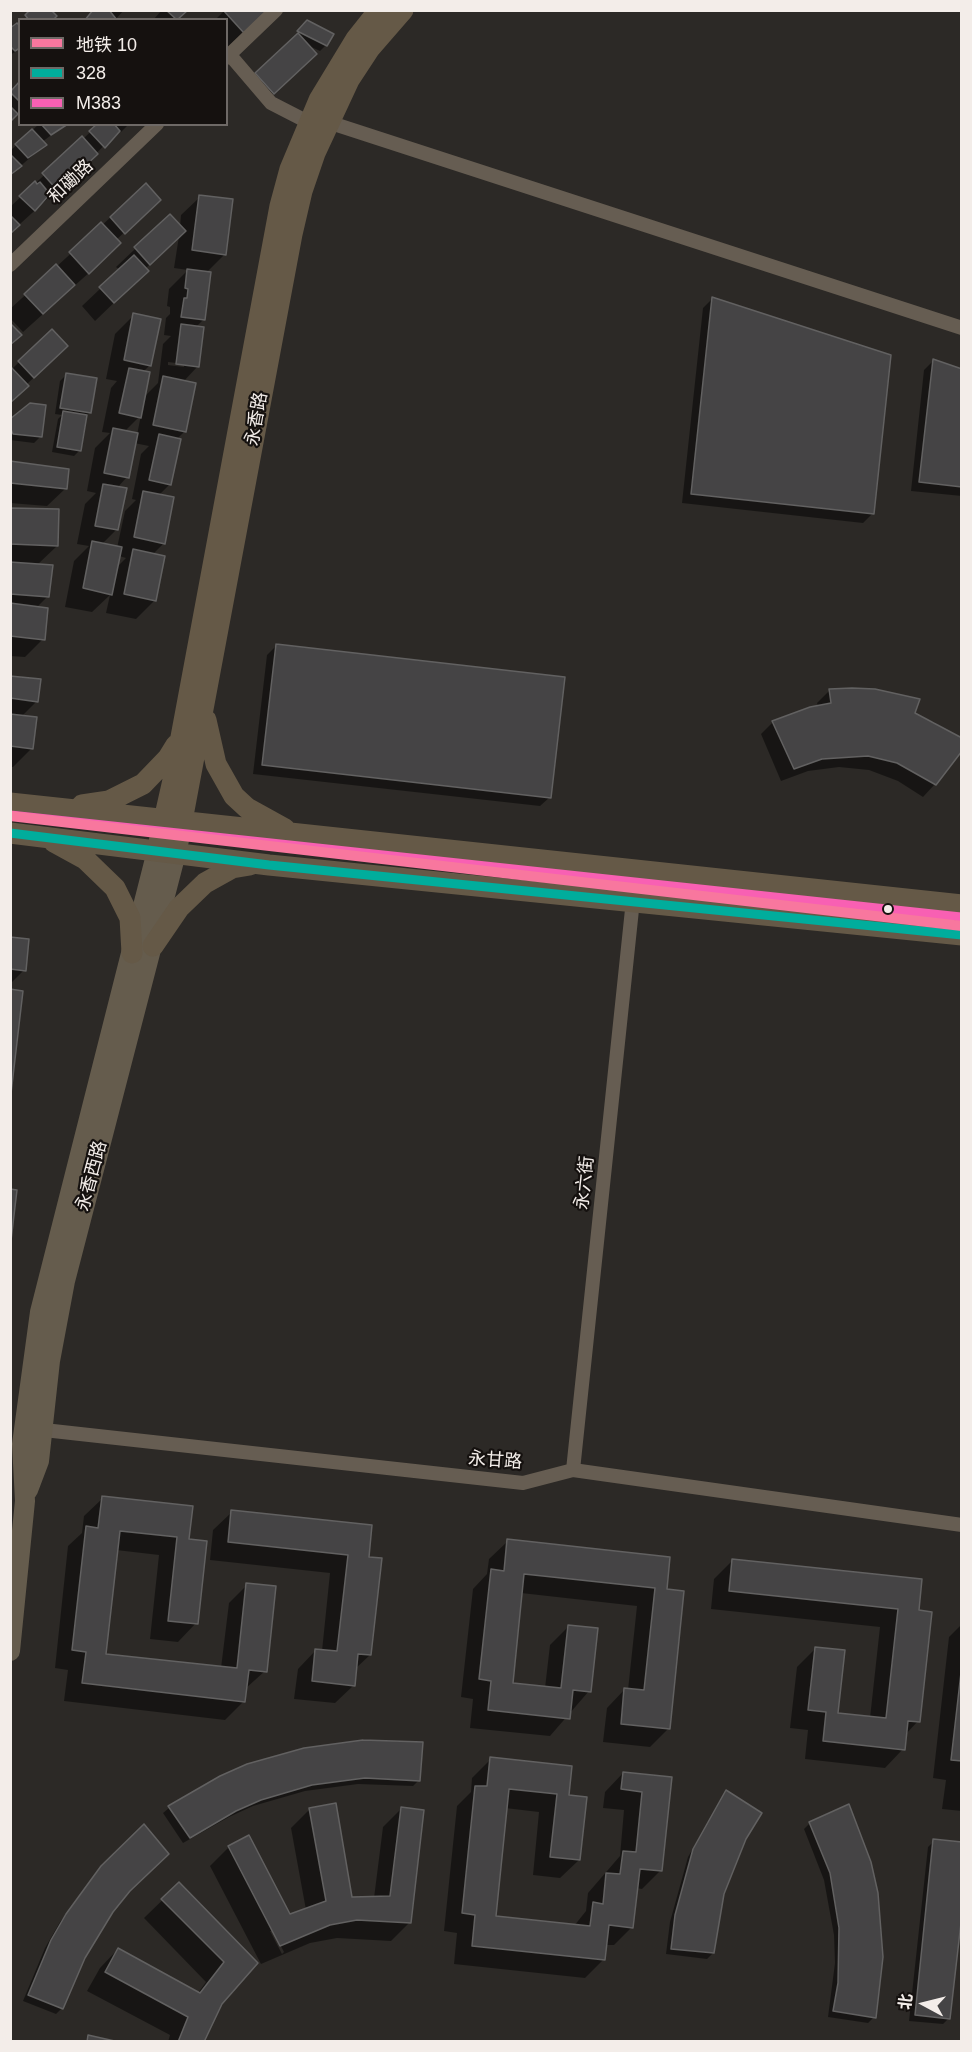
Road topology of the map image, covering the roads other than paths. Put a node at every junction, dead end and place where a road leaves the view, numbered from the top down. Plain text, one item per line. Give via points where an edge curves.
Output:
1 (276, 10) edge
2 (379, 10) edge
3 (403, 10) edge
4 (228, 56) edge
5 (318, 122) junction
6 (155, 126) edge
7 (10, 265) edge
8 (962, 328) edge
9 (205, 703) junction
10 (182, 728) junction
11 (10, 803) edge
12 (49, 808) junction
13 (173, 821) junction
14 (10, 833) edge
15 (304, 835) junction
16 (37, 836) junction
17 (166, 852) junction
18 (269, 865) junction
19 (303, 868) junction
20 (633, 900) junction
21 (962, 905) edge
22 (962, 935) edge
23 (153, 946) junction
24 (132, 953) junction
25 (33, 1428) junction
26 (573, 1470) junction
27 (962, 1525) edge
28 (10, 1651) edge

1 - 4 street
2 - 5 main road, 永香路 via 336,69
3 - 5 main road, 永香路 via 370,48
4 - 5 street via 271,103
5 - 8 street
5 - 9 main road, 永香路 via 292,234
5 - 10 main road, 永香路 via 290,169 272,246
6 - 7 street, 和磡路
9 - 13 main road, 永香路
9 - 15 main road via 210,746 223,781 234,796 263,818
10 - 12 main road via 168,758 143,784 109,801
10 - 13 main road, 永香路
11 - 12 main road
12 - 13 main road
12 - 16 main road
13 - 15 main road
13 - 17 main road, 永香路
14 - 16 main road
15 - 19 main road
15 - 21 main road
16 - 17 main road
16 - 24 main road via 78,855 115,888 130,918
17 - 18 main road
17 - 23 main road, 永香西路
17 - 24 main road, 永香西路
18 - 19 main road
18 - 23 main road via 232,868 205,883 179,908
19 - 20 main road
20 - 22 main road
20 - 26 street, 永六街
23 - 25 main road, 永香西路 via 65,1281
24 - 25 main road, 永香西路 via 40,1312
25 - 26 street, 永甘路 via 523,1483
25 - 28 main road, 永香西路
26 - 27 street, 永甘路

